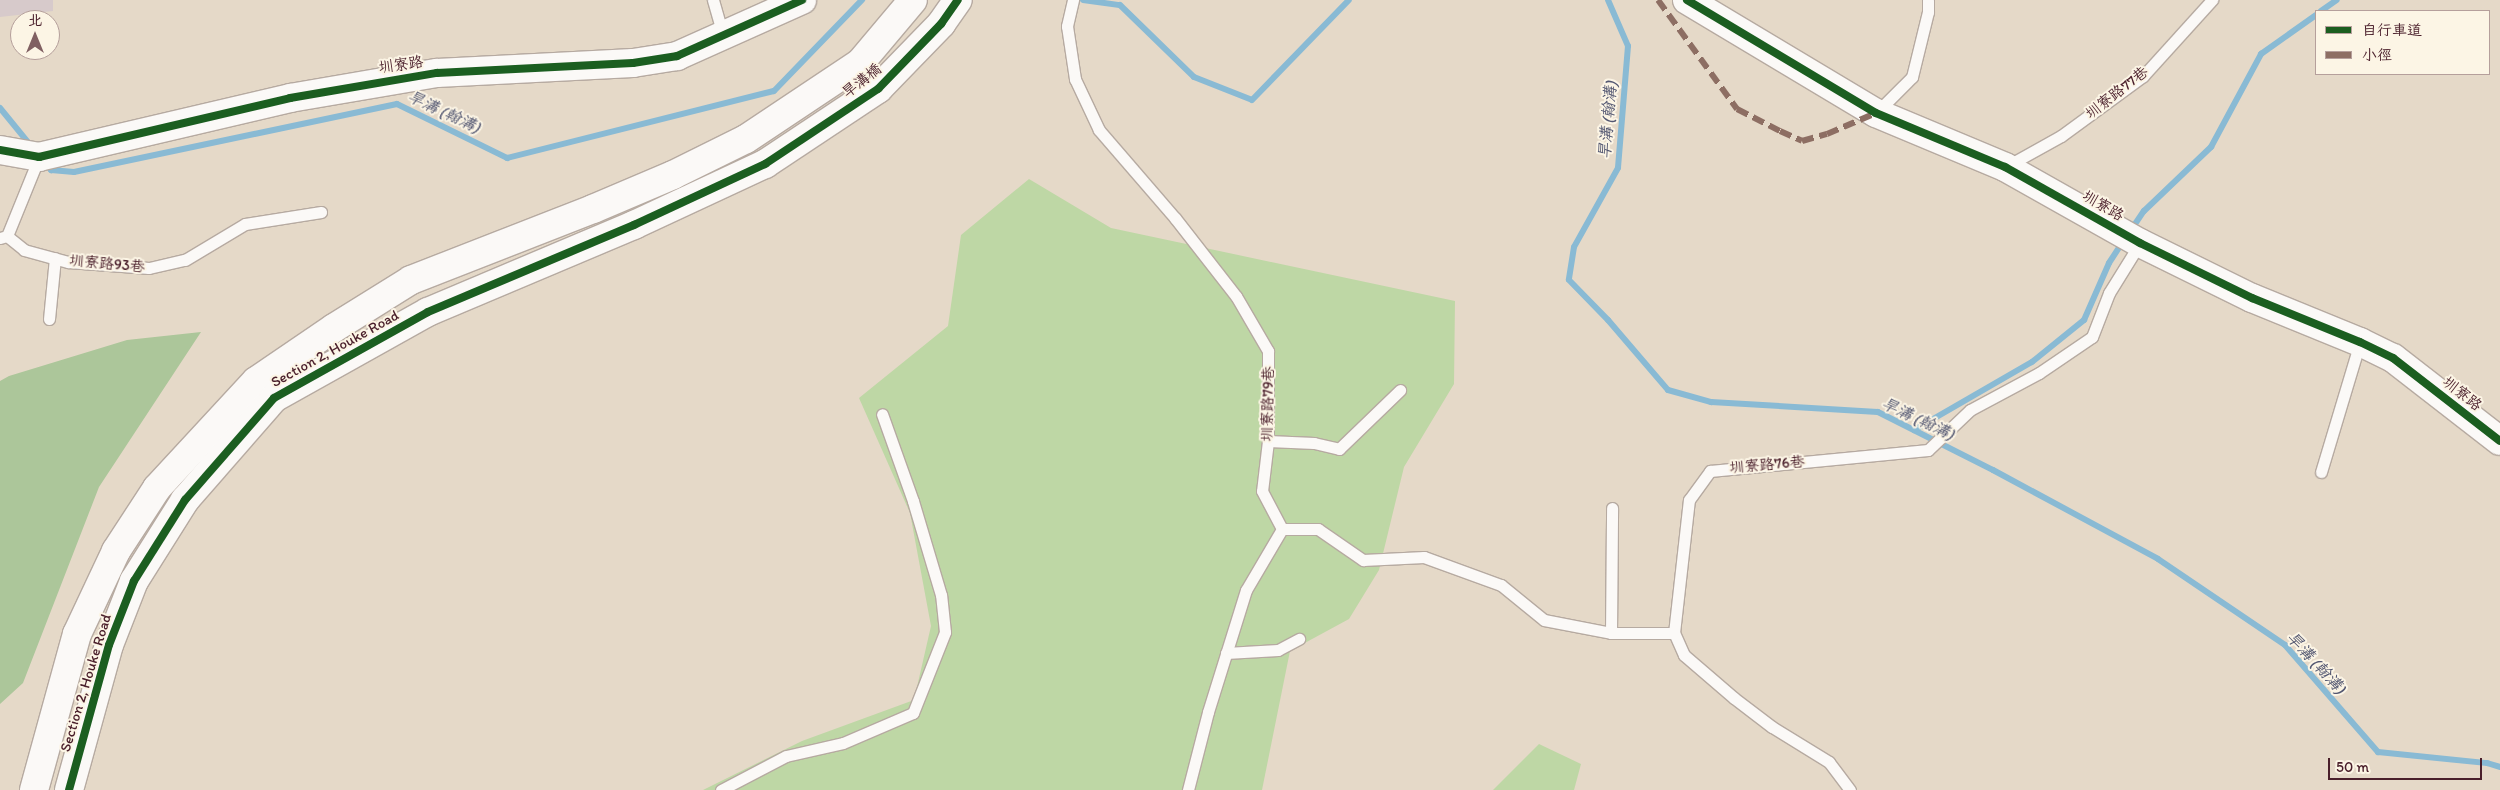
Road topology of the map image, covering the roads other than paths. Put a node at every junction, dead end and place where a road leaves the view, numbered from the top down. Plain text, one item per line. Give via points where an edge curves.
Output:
1 (713, 0) edge
2 (802, 0) edge
3 (913, 0) edge
4 (958, 0) edge
5 (1073, 0) edge
6 (1688, 0) edge
7 (1928, 0) edge
8 (2212, 0) edge
9 (724, 37) junction
10 (1876, 113) junction
11 (746, 139) joint
12 (0, 150) edge
13 (39, 157) junction
14 (765, 164) joint
15 (2005, 167) junction
16 (321, 212) dead end
17 (4, 237) edge
18 (2140, 243) junction
19 (55, 258) junction
20 (49, 319) dead end
21 (2360, 342) junction
22 (1400, 390) dead end
23 (882, 414) dead end
24 (2500, 441) edge
25 (1268, 442) junction
26 (2321, 472) dead end
27 (1612, 508) dead end
28 (1282, 529) junction
29 (1612, 633) junction
30 (1674, 633) junction
31 (1299, 639) dead end
32 (1226, 652) junction
33 (34, 790) edge
34 (68, 790) edge
35 (721, 790) edge
36 (1188, 790) edge
37 (1850, 790) edge

1 - 9 lane
2 - 9 street, 圳寮路
3 - 11 street, 旱溝橋 via 860,63
4 - 14 street, 旱溝橋 via 942,24 878,89
5 - 25 lane, 圳寮路79巷 via 1067,26 1075,79 1099,130 1175,218 1236,296 1268,351
6 - 10 street, 圳寮路
7 - 10 lane via 1912,77
8 - 15 lane, 圳寮路77巷 via 2143,76 2061,136
9 - 13 street, 圳寮路 via 677,56 633,63 437,73 356,85
10 - 15 street, 圳寮路
11 - 33 street, Section 2, Houke Road via 593,209 411,280 256,381 157,488 116,551 78,634
12 - 13 street, 圳寮路
13 - 17 lane
14 - 34 street, Section 2, Houke Road via 634,225 428,312 274,398 185,500 134,581 109,645
15 - 18 street, 圳寮路
16 - 19 lane, 圳寮路93巷 via 245,224 185,260 149,268 68,262
17 - 19 lane, 圳寮路93巷 via 24,250
18 - 21 street, 圳寮路 via 2252,298
18 - 30 lane, 圳寮路76巷 via 2109,293 2092,337 2038,373 1970,410 1928,450 1710,471 1688,500
19 - 20 lane
21 - 24 street, 圳寮路 via 2393,358
21 - 26 lane
22 - 25 lane via 1339,449 1314,443
23 - 35 lane via 913,501 938,586 945,632 913,713 843,743 786,756
25 - 28 lane, 圳寮路79巷 via 1262,491
27 - 29 lane
28 - 29 lane via 1318,529 1363,560 1424,557 1501,585 1544,620
28 - 32 lane via 1246,590
29 - 30 lane
30 - 37 lane via 1684,655 1772,727 1829,762
31 - 32 lane via 1278,650
32 - 36 lane

